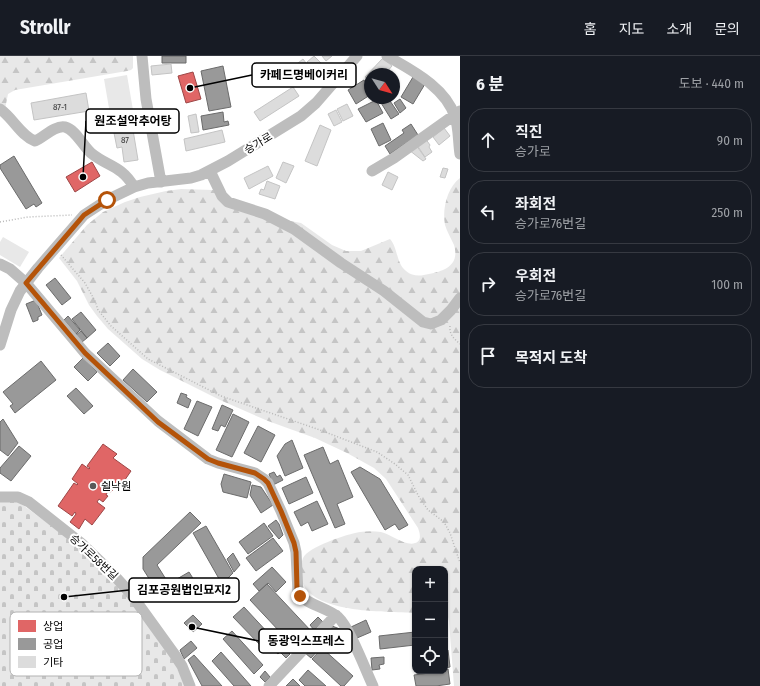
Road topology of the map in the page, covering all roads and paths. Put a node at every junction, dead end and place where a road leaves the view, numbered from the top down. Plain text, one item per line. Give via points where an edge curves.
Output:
1 (142, 56) edge
2 (357, 56) edge
3 (387, 56) edge
4 (0, 109) edge
5 (457, 113) edge
6 (460, 154) edge
7 (210, 171) junction
8 (372, 171) dead end
9 (161, 182) junction
10 (134, 187) junction
11 (84, 215) junction
12 (0, 222) edge
13 (61, 254) dead end
14 (0, 264) edge
15 (26, 283) junction
16 (460, 298) edge
17 (451, 322) dead end
18 (460, 344) edge
19 (0, 345) edge
20 (0, 497) edge
21 (460, 563) edge
22 (336, 616) junction
23 (190, 686) edge
24 (268, 686) edge
25 (373, 686) edge

1 - 9 street via 146,99
2 - 7 street, 승가로 via 316,103 300,116
3 - 5 street via 416,73 438,91
4 - 10 street via 35,141 60,127 68,128 97,158 122,171
5 - 6 street
5 - 8 street
7 - 9 street, 승가로 via 191,178
7 - 16 street via 222,196 228,202 265,214 294,229 341,264 384,291 423,322 431,324 441,320
9 - 10 street, 승가로
10 - 11 street, 승가로
11 - 12 path via 43,216
11 - 15 street, 승가로
13 - 21 path via 85,283 98,310 111,326 148,359 221,396 370,449 395,464 408,475 428,510 444,522
14 - 15 street
15 - 19 street, 승가로 via 15,300
15 - 22 street via 85,353 158,422 208,459 255,473 268,483 294,543 298,593 304,599
17 - 18 path via 452,336
20 - 23 street, 승가로58번길 via 18,497 29,502 81,543 112,573 131,594 175,655
22 - 24 street
22 - 25 street via 345,626

